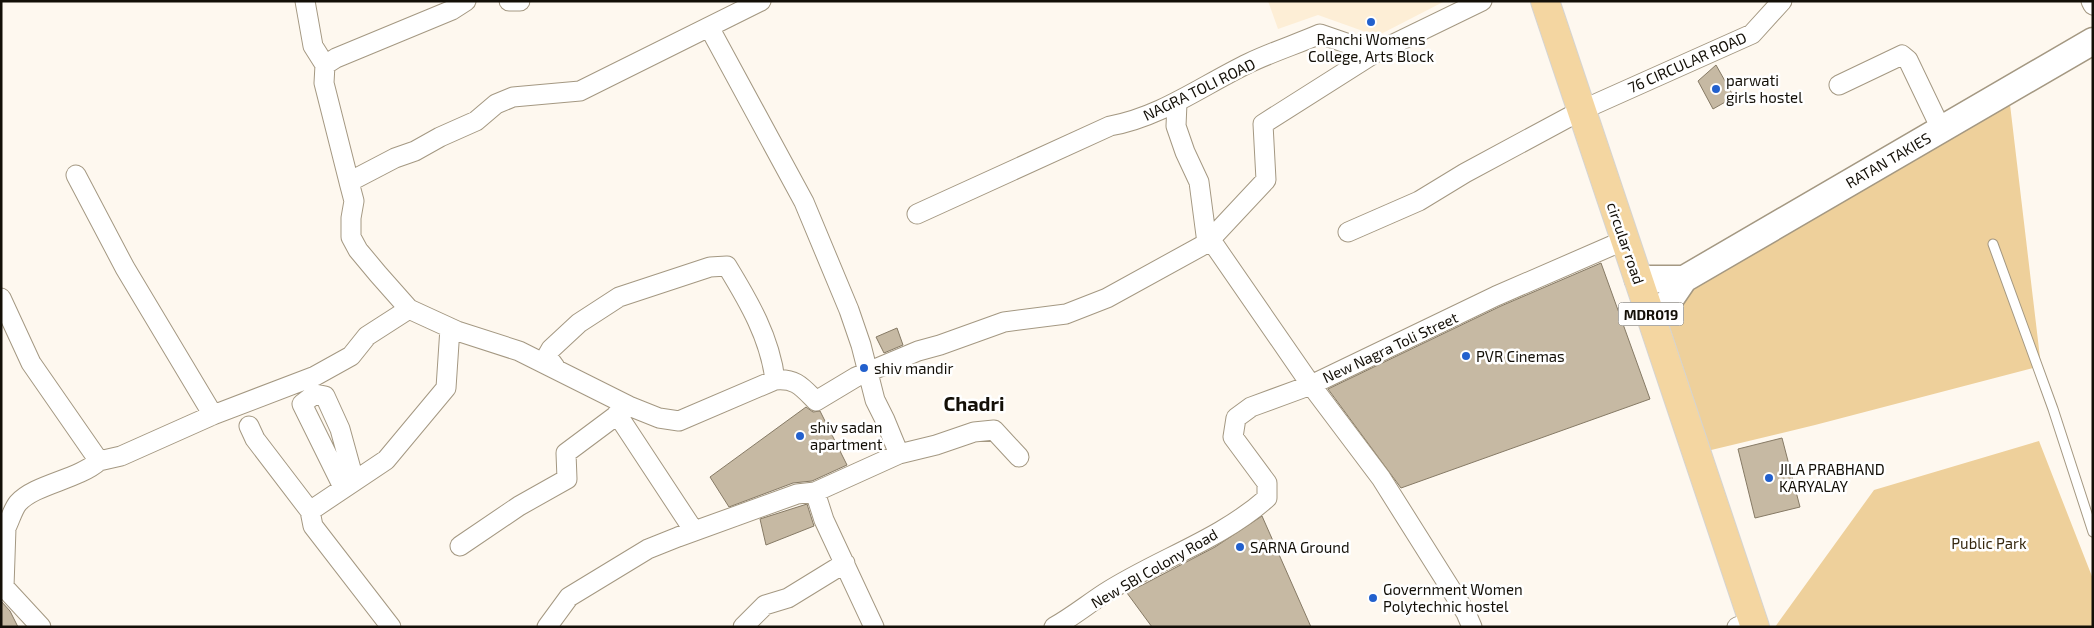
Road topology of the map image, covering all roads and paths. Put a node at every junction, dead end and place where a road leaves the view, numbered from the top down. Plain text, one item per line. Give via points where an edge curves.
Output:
1 (305, 1) edge
2 (466, 1) edge
3 (509, 1) edge
4 (520, 1) edge
5 (761, 1) edge
6 (1482, 1) edge
7 (1545, 1) edge
8 (1782, 1) edge
9 (2091, 1) edge
10 (2093, 5) edge
11 (709, 27) junction
12 (2093, 41) edge
13 (1375, 53) junction
14 (325, 64) junction
15 (1839, 85) dead end
16 (1177, 103) junction
17 (1582, 110) junction
18 (1941, 129) junction
19 (76, 175) dead end
20 (349, 182) junction
21 (917, 214) dead end
22 (1348, 232) dead end
23 (1625, 240) junction
24 (1211, 244) junction
25 (1993, 244) dead end
26 (1684, 278) junction
27 (1638, 279) junction
28 (1, 298) edge
29 (408, 309) junction
30 (1654, 323) junction
31 (450, 328) junction
32 (555, 367) junction
33 (866, 372) junction
34 (774, 380) junction
35 (1311, 384) junction
36 (623, 410) junction
37 (213, 415) junction
38 (249, 426) dead end
39 (899, 454) junction
40 (1019, 457) dead end
41 (99, 461) junction
42 (815, 492) junction
43 (310, 511) junction
44 (4, 527) edge
45 (694, 531) junction
46 (2093, 532) edge
47 (460, 546) dead end
48 (846, 563) junction
49 (3, 587) edge
50 (1749, 625) edge
51 (41, 627) edge
52 (391, 627) edge
53 (546, 627) edge
54 (744, 627) edge
55 (874, 627) edge
56 (1054, 627) edge
57 (1472, 627) edge

1 - 14 street via 313,46
2 - 14 street via 452,10
3 - 4 street
5 - 11 street
6 - 13 street
7 - 17 main road, circular road / MDR019
8 - 17 street, 76 CIRCULAR ROAD via 1752,34
9 - 10 street
11 - 20 street via 580,92 513,96 496,104 476,121
11 - 33 street via 804,202 849,310
12 - 18 street, RATAN TAKIES
13 - 16 street, NAGRA TOLI ROAD via 1320,34 1249,64
13 - 24 street via 1263,124 1266,180
14 - 20 street via 324,83
15 - 18 street via 1902,55 1908,60
16 - 21 street, NAGRA TOLI ROAD via 1132,122 1110,126
16 - 24 street via 1176,126 1199,182
17 - 22 street, 76 CIRCULAR ROAD via 1465,173 1419,202
17 - 23 main road, circular road / MDR019
18 - 26 street, RATAN TAKIES
19 - 37 street via 124,268
20 - 29 street via 354,201 351,237 358,250
23 - 27 main road, circular road / MDR019
23 - 35 street, New Nagra Toli Street via 1496,296
24 - 33 street via 1107,298 1066,314 1004,322
24 - 35 street
25 - 46 lane
26 - 27 street, RATAN TAKIES
26 - 30 street, RATAN TAKIES
27 - 30 main road, circular road / MDR019
28 - 41 street via 31,363
29 - 31 street
29 - 37 street via 368,336 351,356 315,376
30 - 50 main road, circular road / MDR019
31 - 32 street via 491,340
31 - 43 street via 446,388 386,460
32 - 34 street via 547,356 550,349 579,324 619,297 710,267 727,266 758,320 772,358
32 - 36 street
33 - 34 street via 816,401 800,385 787,379
33 - 39 street
34 - 36 street via 679,421
35 - 56 street, New SBI Colony Road via 1250,407 1236,418 1233,437 1267,483 1267,498 1180,554 1105,592
35 - 57 street, New Nagra Toli Street via 1381,478
36 - 45 street
36 - 47 street via 566,453 567,480 519,506
37 - 41 street via 121,456
38 - 43 street via 255,439
39 - 40 street via 974,432 994,430
39 - 42 street
41 - 44 street via 90,469 19,502
42 - 45 street via 798,494
42 - 48 street via 824,520
43 - 52 street via 313,526
44 - 49 street
45 - 53 street via 648,549 569,597
48 - 54 street via 788,598 765,605
48 - 55 street
49 - 51 street

